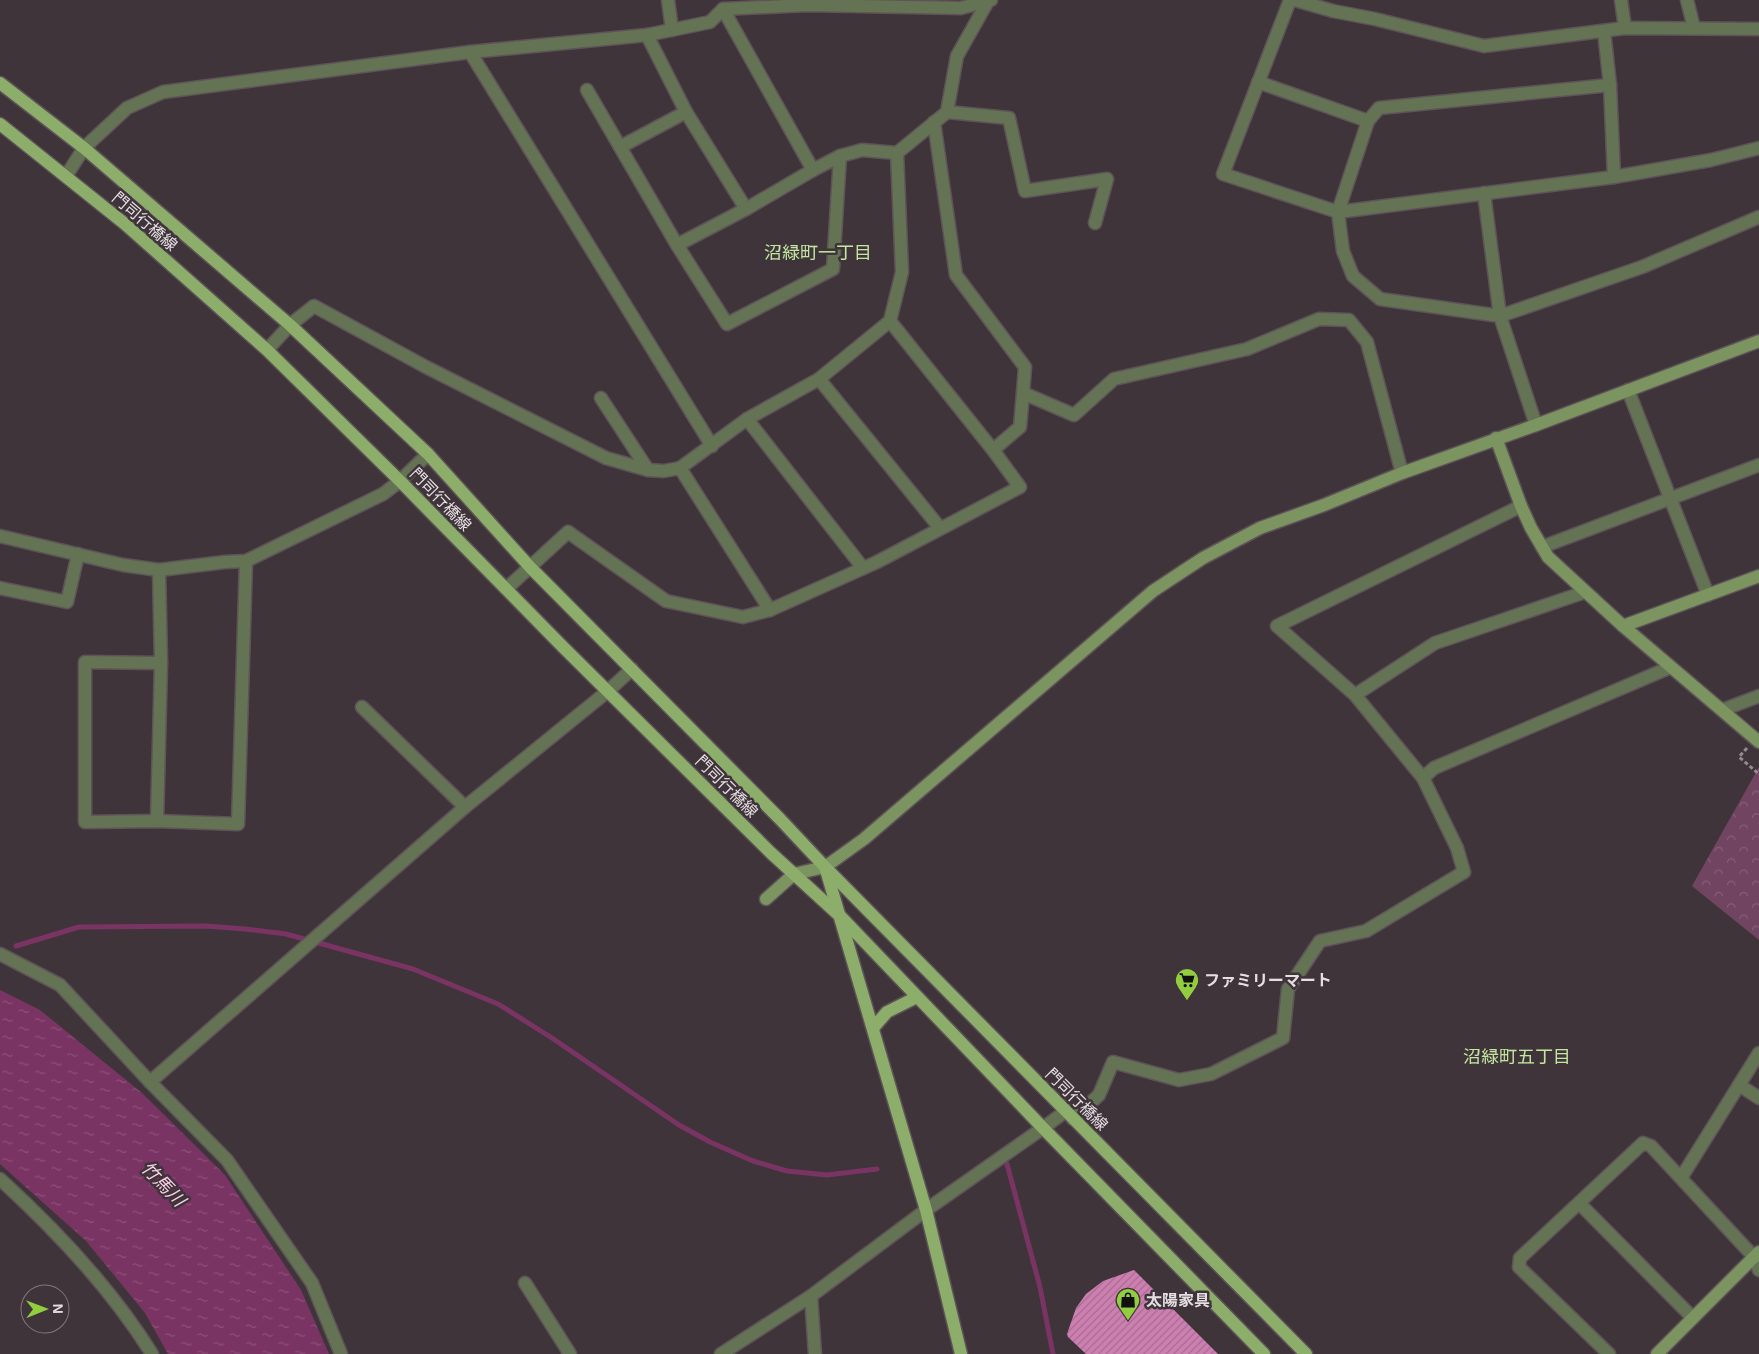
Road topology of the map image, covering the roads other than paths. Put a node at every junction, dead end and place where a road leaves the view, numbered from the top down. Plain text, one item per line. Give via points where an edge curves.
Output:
1 (668, 0) edge
2 (1290, 0) edge
3 (1295, 0) edge
4 (1621, 0) edge
5 (1687, 0) edge
6 (990, 1) edge
7 (807, 2) edge
8 (927, 4) edge
9 (730, 6) edge
10 (1335, 6) edge
11 (1625, 28) junction
12 (1694, 28) junction
13 (1759, 28) edge
14 (672, 30) junction
15 (1604, 31) junction
16 (646, 35) junction
17 (470, 52) junction
18 (1258, 82) junction
19 (0, 83) edge
20 (1610, 85) junction
21 (587, 90) dead end
22 (686, 112) junction
23 (947, 112) junction
24 (1368, 121) junction
25 (934, 122) junction
26 (0, 124) edge
27 (620, 147) junction
28 (84, 148) junction
29 (1759, 148) edge
30 (897, 152) junction
31 (840, 156) junction
32 (813, 170) junction
33 (66, 176) junction
34 (1614, 177) junction
35 (1484, 193) junction
36 (746, 209) junction
37 (1338, 212) junction
38 (1759, 216) edge
39 (1095, 223) dead end
40 (677, 246) junction
41 (1500, 316) junction
42 (890, 320) junction
43 (290, 325) junction
44 (1759, 341) edge
45 (267, 350) junction
46 (818, 379) junction
47 (1628, 390) junction
48 (1023, 393) junction
49 (601, 398) dead end
50 (747, 419) junction
51 (1536, 425) junction
52 (1496, 438) junction
53 (712, 446) junction
54 (993, 450) junction
55 (428, 454) junction
56 (1759, 465) edge
57 (680, 468) junction
58 (648, 470) junction
59 (1402, 473) junction
60 (400, 481) junction
61 (1671, 498) junction
62 (1521, 506) junction
63 (940, 528) junction
64 (0, 536) edge
65 (1542, 547) junction
66 (78, 554) junction
67 (246, 561) junction
68 (530, 567) junction
69 (863, 568) junction
70 (159, 570) junction
71 (1759, 576) edge
72 (0, 588) edge
73 (506, 589) junction
74 (1585, 592) junction
75 (1708, 595) junction
76 (770, 610) junction
77 (1623, 626) junction
78 (161, 663) junction
79 (1671, 667) junction
80 (632, 670) junction
81 (608, 691) junction
82 (1355, 695) junction
83 (1759, 696) edge
84 (362, 707) dead end
85 (1722, 710) junction
86 (1759, 742) edge
87 (1423, 778) junction
88 (465, 807) junction
89 (157, 821) junction
90 (825, 867) junction
91 (794, 874) junction
92 (766, 898) dead end
93 (840, 917) junction
94 (0, 954) edge
95 (917, 997) junction
96 (873, 1028) junction
97 (1759, 1053) edge
98 (150, 1082) junction
99 (1739, 1085) junction
100 (1759, 1098) edge
101 (1070, 1115) junction
102 (1043, 1128) junction
103 (1681, 1178) junction
104 (0, 1179) edge
105 (1579, 1203) junction
106 (926, 1210) junction
107 (1757, 1255) edge
108 (1759, 1270) edge
109 (525, 1283) dead end
110 (811, 1296) junction
111 (1693, 1318) junction
112 (152, 1354) edge
113 (341, 1354) edge
114 (570, 1354) edge
115 (722, 1354) edge
116 (816, 1354) edge
117 (961, 1354) edge
118 (1264, 1354) edge
119 (1306, 1354) edge
120 (1609, 1354) edge
121 (1657, 1354) edge

1 - 14 street
2 - 18 street
3 - 10 street
4 - 11 street
5 - 12 street
6 - 8 street via 961,8
6 - 23 street via 957,56
7 - 8 street
7 - 9 street
9 - 14 street via 710,22
9 - 32 street
10 - 15 street via 1484,46
11 - 12 street
11 - 15 street
12 - 13 street
14 - 16 street
15 - 20 street
16 - 17 street
16 - 22 street
17 - 28 street via 163,92 127,108
17 - 53 street
18 - 24 street
18 - 37 street via 1223,174
19 - 28 main road, 門司行橋線
20 - 24 street via 1378,108
20 - 34 street
21 - 27 street
22 - 27 street
22 - 36 street
23 - 25 street
23 - 39 street via 1009,118 1025,191 1107,179
24 - 37 street
25 - 30 street
25 - 48 street via 956,275 1025,367
26 - 33 main road, 門司行橋線
27 - 40 street
28 - 33 street
28 - 43 main road, 門司行橋線
29 - 34 street
30 - 31 street via 862,150
30 - 42 street via 902,272
31 - 32 street
31 - 40 street via 833,269 727,324
32 - 36 street
33 - 45 main road, 門司行橋線 via 126,224
34 - 35 street
35 - 37 street
35 - 41 street
36 - 40 street
37 - 41 street via 1343,251 1352,276 1380,299
38 - 41 street via 1642,267
41 - 51 street
42 - 46 street
42 - 54 street
43 - 45 street
43 - 55 main road, 門司行橋線
43 - 58 street via 314,306 606,458
44 - 47 street
45 - 60 main road, 門司行橋線
46 - 50 street
46 - 63 street
47 - 51 street
47 - 61 street
48 - 54 street via 1020,427
48 - 59 street via 1074,415 1114,379 1246,349 1319,319 1349,320 1367,342
49 - 58 street
50 - 53 street
50 - 69 street
51 - 52 street
52 - 59 street
52 - 62 street
53 - 57 street
54 - 63 street via 1020,487
55 - 60 street
55 - 68 main road, 門司行橋線
56 - 61 street
57 - 58 street
57 - 76 street
59 - 90 street via 1260,528 1203,558 1153,591 864,839
60 - 67 street via 383,494
60 - 73 main road, 門司行橋線
61 - 65 street
61 - 75 street
62 - 65 street
62 - 82 street via 1277,626
63 - 69 street
64 - 66 street
65 - 74 street via 1548,558
66 - 70 street
66 - 72 street via 67,602
67 - 70 street
67 - 89 street via 238,824
68 - 73 street
68 - 76 street via 568,532 666,601 743,617
68 - 80 main road, 門司行橋線
69 - 76 street
70 - 78 street
71 - 75 street
73 - 81 main road, 門司行橋線
74 - 77 street
74 - 82 street via 1435,643
75 - 77 street
77 - 79 street
78 - 89 street
78 - 89 street via 85,662 85,822
79 - 85 street
79 - 87 street via 1434,768
80 - 81 street
80 - 90 main road, 門司行橋線
81 - 88 street
81 - 91 main road, 門司行橋線
82 - 87 street
83 - 85 street
84 - 88 street
85 - 86 street
87 - 101 street via 1457,848 1464,872 1366,931 1320,941 1288,988 1283,1038 1211,1074 1179,1080 1113,1062 1099,1095
88 - 98 street
90 - 91 street
90 - 93 main road, 門司行橋線
90 - 101 main road, 門司行橋線
91 - 92 street
91 - 93 main road, 門司行橋線
93 - 95 main road, 門司行橋線
93 - 96 main road, 門司行橋線
94 - 98 street via 60,985
95 - 96 main road via 887,1012
95 - 102 main road, 門司行橋線
96 - 106 main road, 門司行橋線
97 - 99 street
98 - 113 street via 227,1160 312,1283
99 - 100 street
99 - 103 street
101 - 102 street
101 - 119 main road, 門司行橋線
102 - 106 street
102 - 118 main road, 門司行橋線
103 - 105 street via 1651,1146 1643,1143
103 - 107 street
104 - 112 street via 87,1266 134,1325
105 - 111 street
105 - 120 street via 1520,1258 1519,1267
106 - 110 street
106 - 117 main road, 門司行橋線
107 - 108 street
107 - 111 street
109 - 114 street
110 - 115 street
110 - 116 street
111 - 121 street

